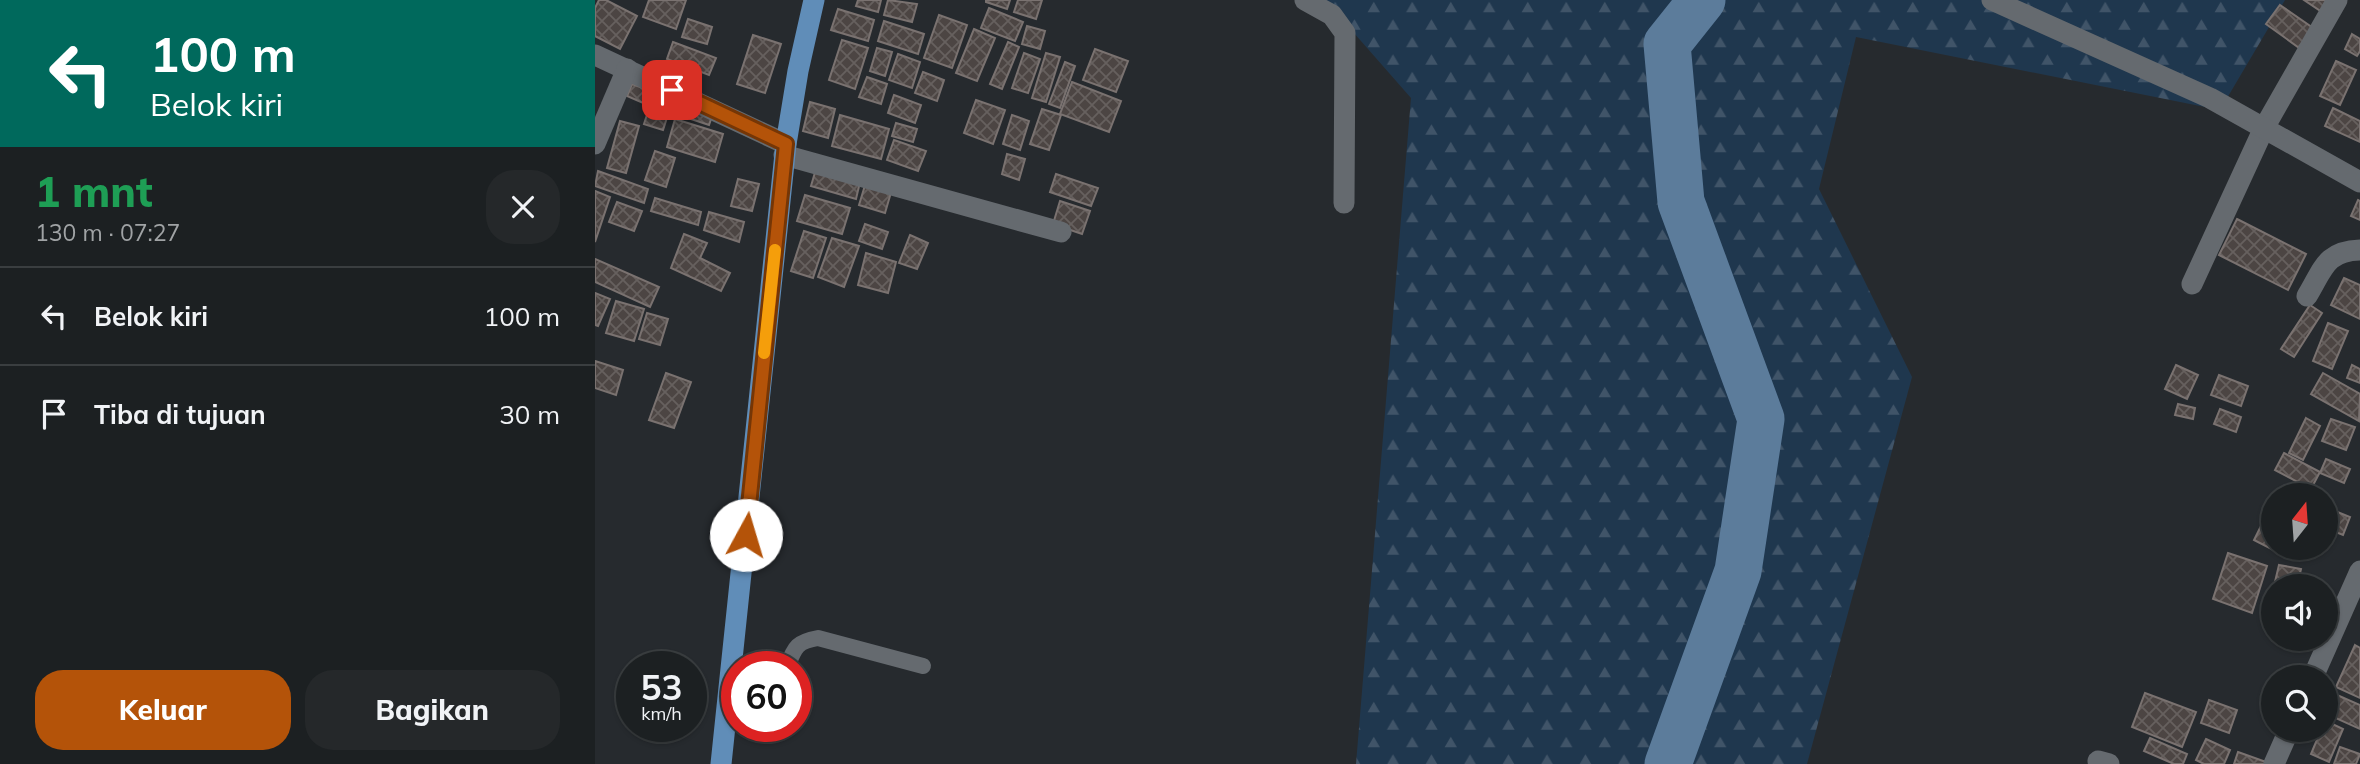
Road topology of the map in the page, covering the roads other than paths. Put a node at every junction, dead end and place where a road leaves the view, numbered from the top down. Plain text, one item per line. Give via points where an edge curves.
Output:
1 (814, 0) edge
2 (1305, 0) edge
3 (1993, 0) edge
4 (2337, 0) edge
5 (595, 55) edge
6 (627, 69) junction
7 (2265, 128) junction
8 (595, 144) edge
9 (785, 150) junction
10 (2360, 182) edge
11 (1344, 203) dead end
12 (1061, 232) dead end
13 (2360, 250) edge
14 (2192, 284) dead end
15 (2307, 296) dead end
16 (2360, 570) edge
17 (738, 651) edge
18 (793, 651) edge
19 (2317, 665) edge
20 (923, 666) dead end
21 (726, 742) edge
22 (2284, 742) edge
23 (721, 764) edge
24 (2274, 764) edge

1 - 9 main road
2 - 11 street via 1332,15 1345,33
3 - 7 street via 2210,97
4 - 7 street
5 - 6 street
6 - 8 street
6 - 9 street
7 - 10 street
7 - 14 street
9 - 12 street
9 - 17 main road
13 - 15 street via 2330,257
16 - 19 street
18 - 20 lane via 803,641 818,638
21 - 23 main road
22 - 24 street

